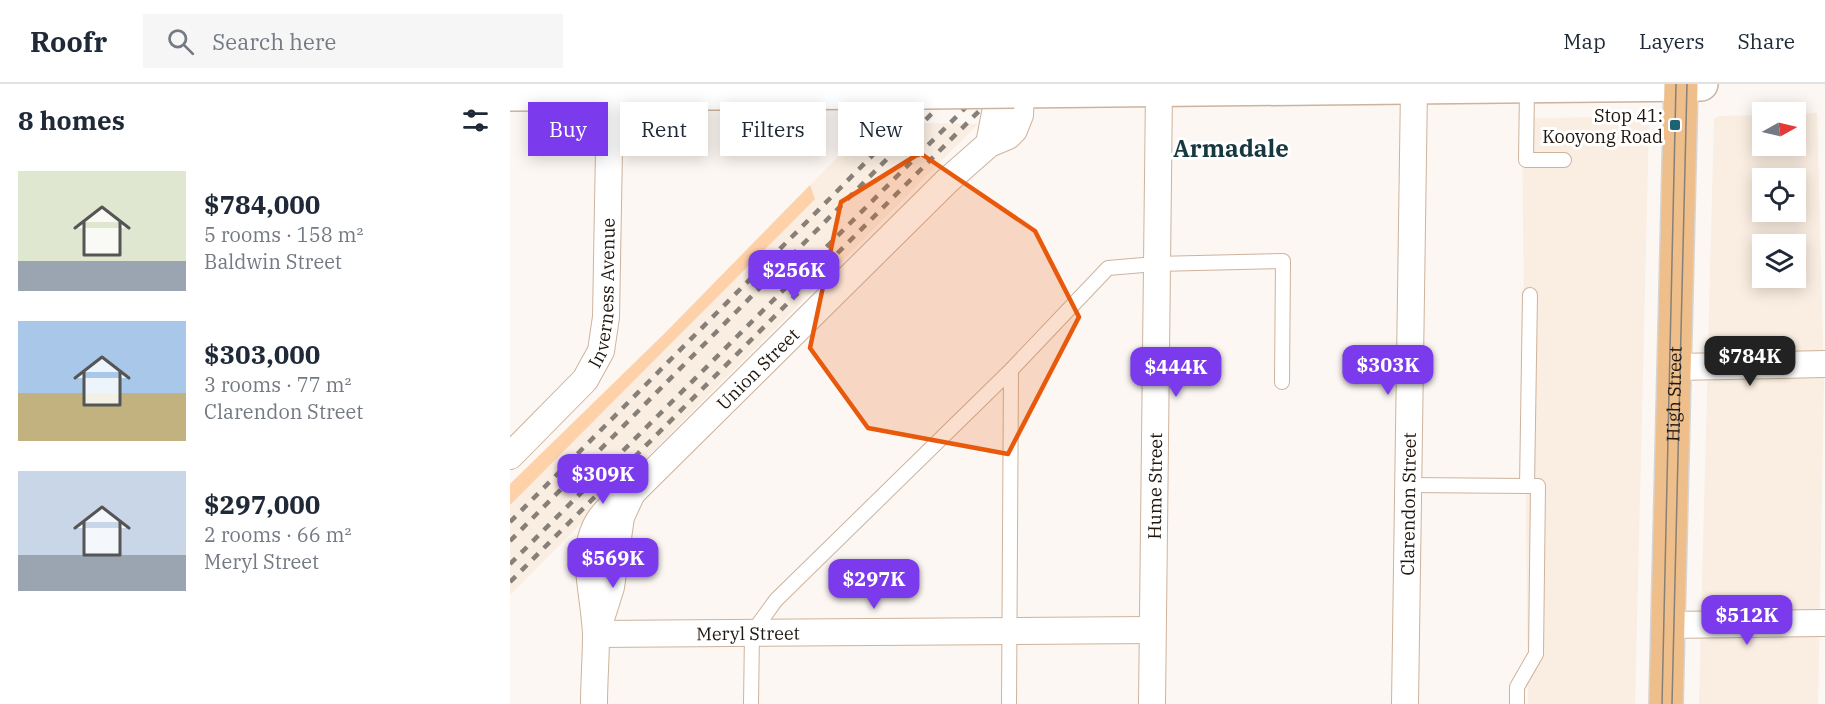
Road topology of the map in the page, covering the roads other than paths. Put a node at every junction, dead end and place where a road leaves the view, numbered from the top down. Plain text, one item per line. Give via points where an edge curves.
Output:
1 (1681, 84) edge
2 (1701, 84) edge
3 (1527, 87) junction
4 (864, 88) edge
5 (1149, 88) edge
6 (1414, 88) junction
7 (931, 89) edge
8 (510, 94) edge
9 (610, 94) junction
10 (1010, 97) junction
11 (1564, 160) dead end
12 (1155, 264) junction
13 (1530, 295) dead end
14 (1825, 364) edge
15 (1675, 367) junction
16 (1011, 370) junction
17 (1282, 382) dead end
18 (510, 456) edge
19 (1409, 485) junction
20 (1527, 486) junction
21 (1825, 623) edge
22 (1668, 625) junction
23 (1010, 630) junction
24 (1152, 630) junction
25 (752, 633) junction
26 (596, 634) junction
27 (594, 704) edge
28 (751, 704) edge
29 (1009, 704) edge
30 (1152, 704) edge
31 (1405, 704) edge
32 (1517, 704) edge
33 (1666, 704) edge

1 - 2 street
1 - 3 street
1 - 15 main road, High Street
3 - 6 street
3 - 11 lane via 1526,160
4 - 7 street
4 - 9 street
5 - 6 street
5 - 10 street
5 - 12 street, Hume Street
6 - 19 street, Clarendon Street
7 - 10 street, bridge
8 - 9 street
9 - 18 street, Inverness Avenue via 606,317 601,351 585,380
10 - 26 street, Union Street via 1020,115 1014,130 989,144 947,181 632,493 621,517 611,587
12 - 16 lane via 1108,268
12 - 17 lane via 1283,261
12 - 24 street, Hume Street
13 - 20 lane
14 - 15 street
15 - 22 main road, High Street
16 - 23 lane
16 - 25 lane via 776,600
19 - 20 lane
19 - 31 street, Clarendon Street
20 - 32 lane via 1538,486 1536,654 1517,687
21 - 22 street
22 - 33 main road, High Street
23 - 24 street, Meryl Street
23 - 25 street, Meryl Street
23 - 29 lane
24 - 30 street, Hume Street
25 - 26 street, Meryl Street
25 - 28 lane
26 - 27 street, Union Street

